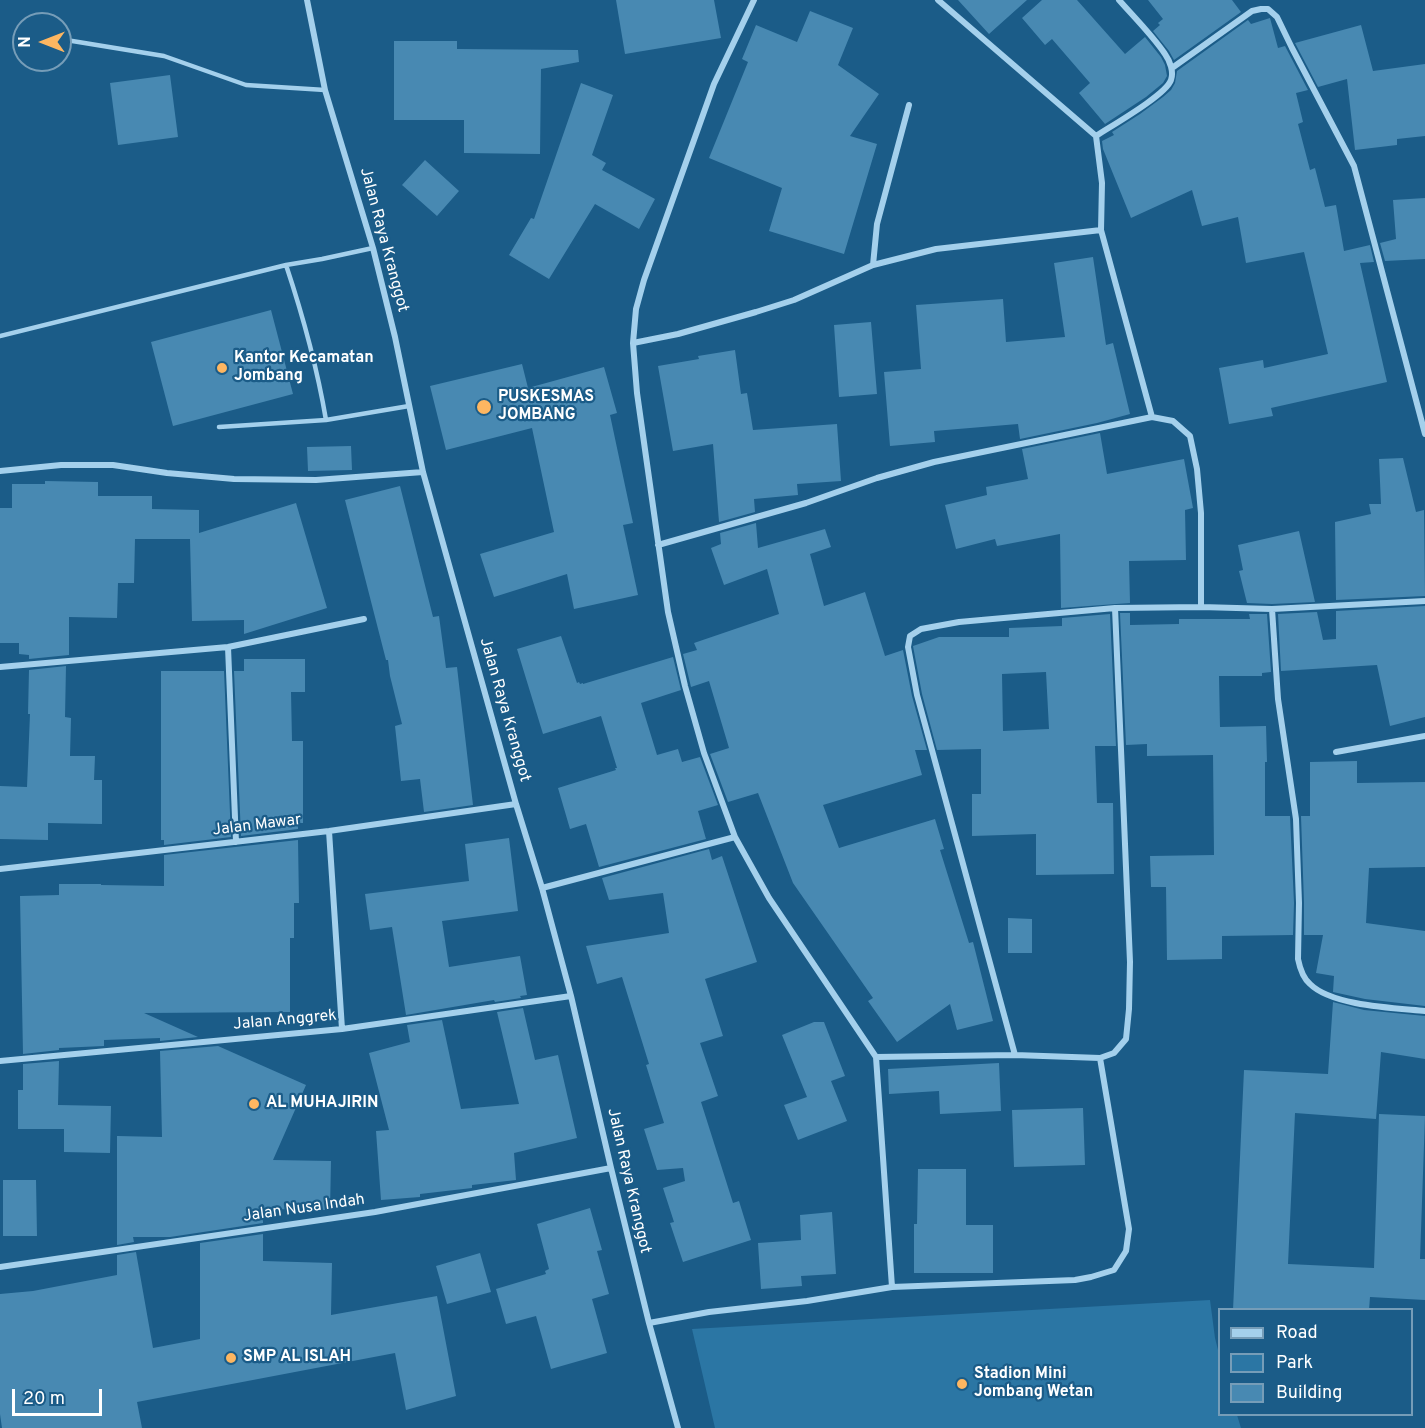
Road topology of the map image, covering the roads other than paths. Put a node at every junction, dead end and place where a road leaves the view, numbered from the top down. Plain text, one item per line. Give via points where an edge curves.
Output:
1 (307, 0) edge
2 (754, 0) edge
3 (938, 0) edge
4 (1119, 0) edge
5 (72, 41) edge
6 (1172, 68) junction
7 (325, 90) junction
8 (909, 105) dead end
9 (1096, 136) junction
10 (1101, 230) junction
11 (373, 248) junction
12 (286, 264) junction
13 (873, 265) junction
14 (0, 336) edge
15 (633, 343) junction
16 (409, 406) junction
17 (1152, 417) junction
18 (326, 420) junction
19 (219, 427) dead end
20 (1425, 434) edge
21 (0, 471) edge
22 (423, 472) junction
23 (658, 545) junction
24 (1425, 601) edge
25 (1201, 607) junction
26 (1116, 608) junction
27 (1272, 609) junction
28 (364, 619) dead end
29 (228, 647) junction
30 (0, 667) edge
31 (1425, 736) edge
32 (1336, 752) dead end
33 (516, 804) junction
34 (329, 831) junction
35 (735, 837) junction
36 (236, 842) junction
37 (0, 869) edge
38 (542, 888) junction
39 (572, 996) junction
40 (1425, 1011) edge
41 (342, 1029) junction
42 (1015, 1055) junction
43 (876, 1057) junction
44 (1100, 1058) junction
45 (0, 1061) edge
46 (611, 1168) junction
47 (0, 1267) edge
48 (892, 1287) junction
49 (649, 1323) junction
50 (678, 1428) edge

1 - 7 street, Jalan Raya Kranggot
2 - 15 street via 714,84 644,280
3 - 9 street
4 - 6 street via 1166,55
5 - 7 lane via 164,56 246,85
6 - 9 street via 1172,80 1166,88
6 - 20 street via 1252,11 1268,9 1277,17 1354,166
7 - 11 street, Jalan Raya Kranggot
8 - 13 street via 877,224
9 - 10 street via 1102,183
10 - 13 street via 936,249
10 - 17 street
11 - 12 lane
11 - 16 street, Jalan Raya Kranggot
12 - 14 lane
12 - 18 lane
13 - 15 street via 775,306
15 - 23 street
16 - 18 lane
16 - 22 street, Jalan Raya Kranggot
17 - 23 street via 934,462
17 - 25 street via 1173,421 1190,436 1201,513
18 - 19 lane
21 - 22 street via 113,465 234,479 316,480
22 - 33 street, Jalan Raya Kranggot
23 - 35 street via 685,686 704,753
24 - 27 street
25 - 26 street
25 - 27 street
26 - 42 street via 959,622 921,629 910,636 908,647 917,695
26 - 44 street via 1129,1009 1126,1039 1114,1053
27 - 40 street via 1278,699 1296,819 1299,967 1319,992 1351,1002
28 - 29 street
29 - 30 street
29 - 36 street
31 - 32 street
33 - 34 street, Jalan Mawar
33 - 38 street, Jalan Raya Kranggot
34 - 36 street, Jalan Mawar
34 - 41 street
35 - 38 street
35 - 43 street via 769,898
36 - 37 street, Jalan Mawar
38 - 39 street, Jalan Raya Kranggot
39 - 41 street, Jalan Anggrek
39 - 46 street, Jalan Raya Kranggot
41 - 45 street, Jalan Anggrek
42 - 43 street
42 - 44 street
43 - 48 street
44 - 48 street via 1129,1229 1126,1251 1113,1270 1075,1280
46 - 47 street, Jalan Nusa Indah via 375,1212
46 - 49 street, Jalan Raya Kranggot
48 - 49 street
49 - 50 street, Jalan Raya Kranggot

